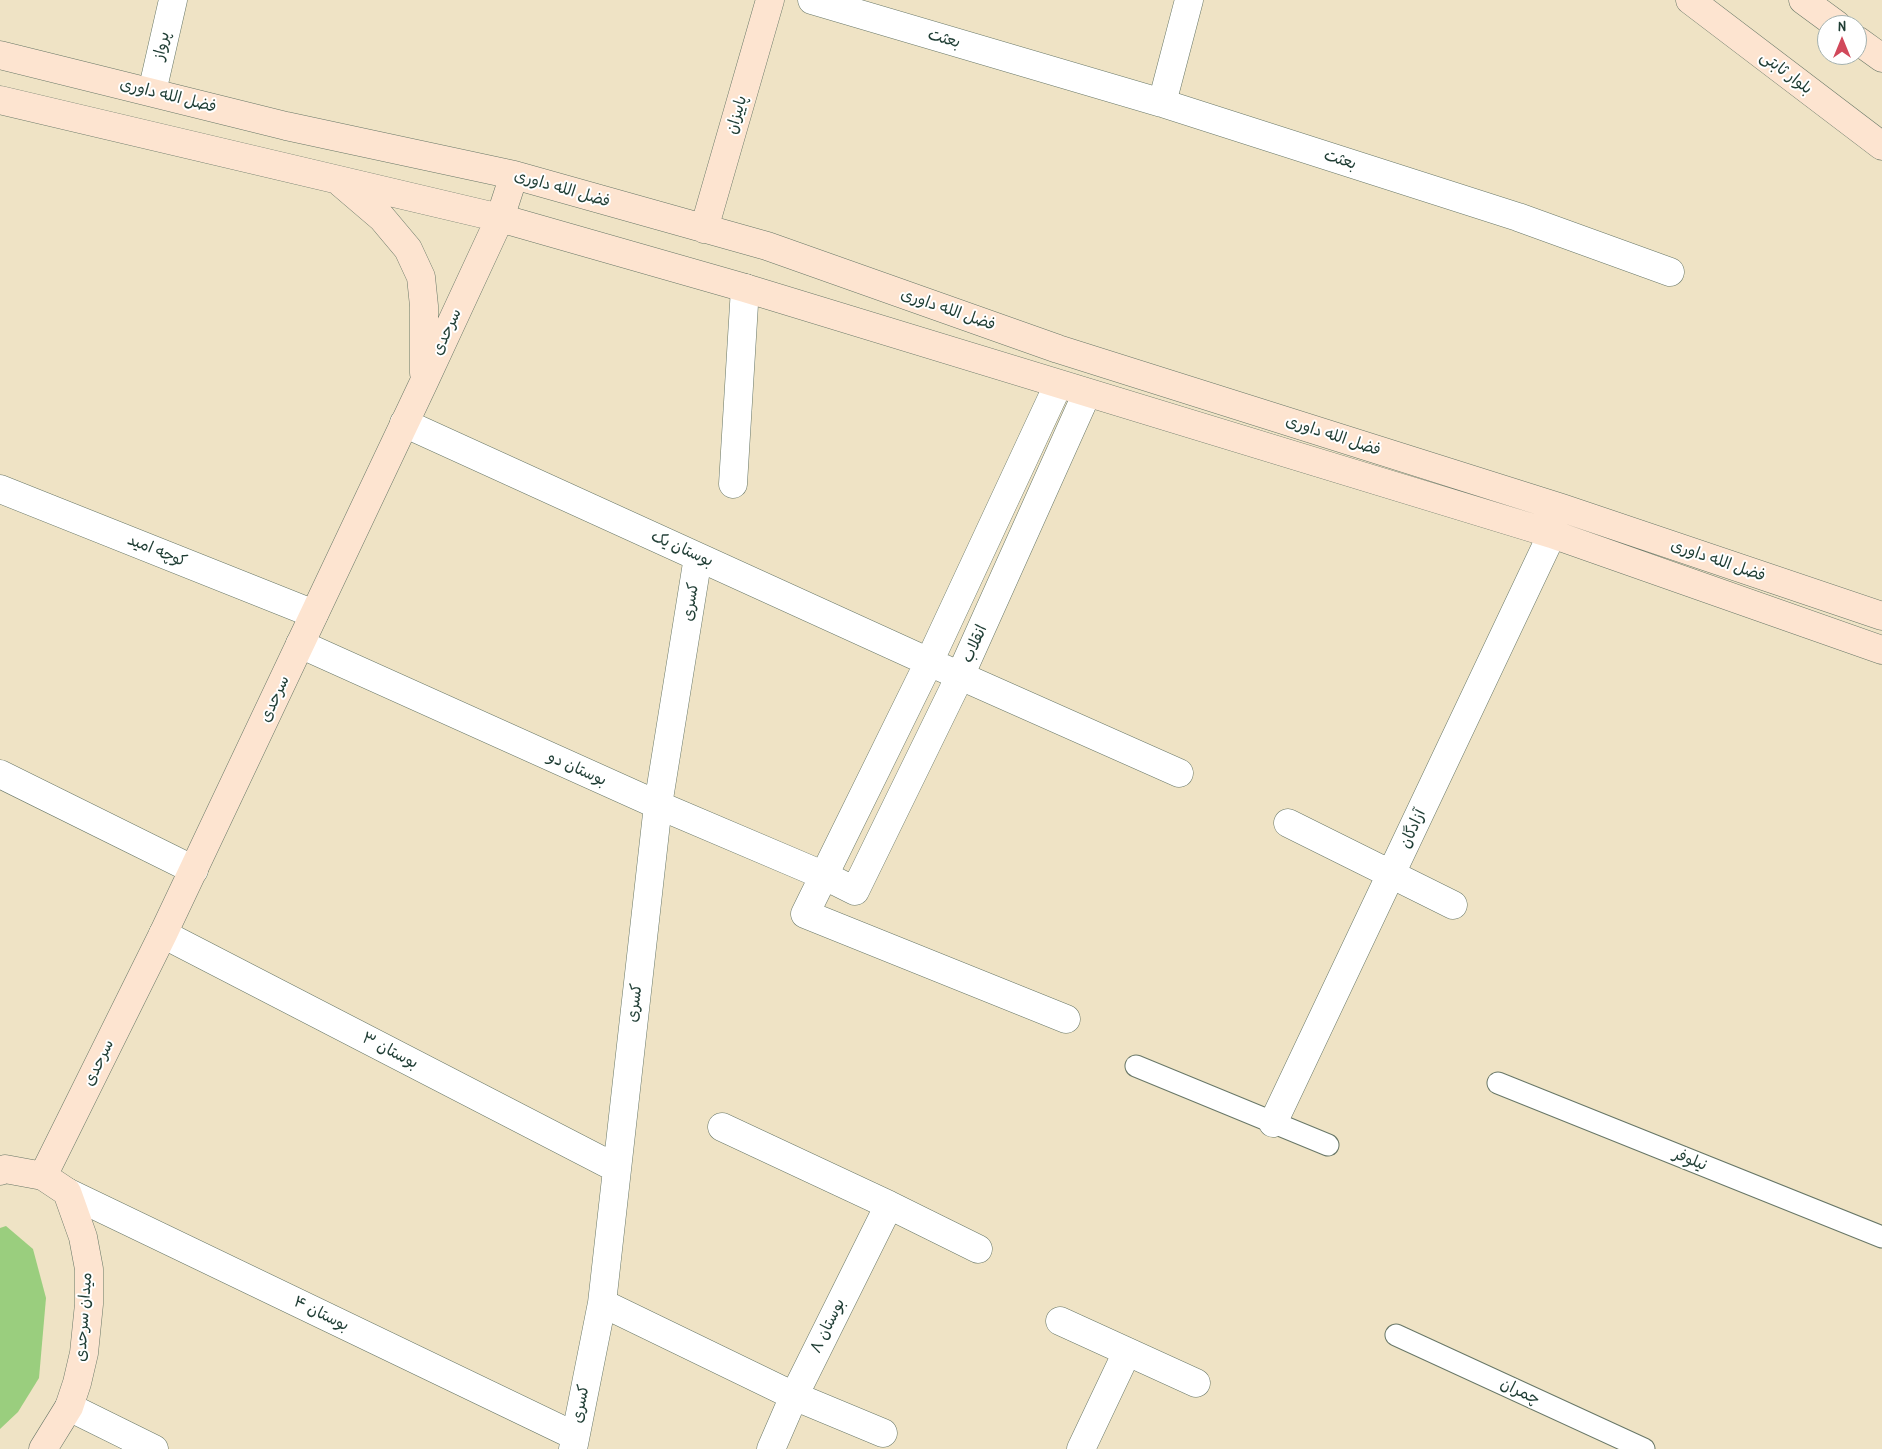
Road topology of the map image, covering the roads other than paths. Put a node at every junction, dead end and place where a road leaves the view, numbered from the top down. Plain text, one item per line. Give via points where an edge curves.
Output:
1 (173, 0) edge
2 (770, 0) edge
3 (812, 0) edge
4 (1189, 0) edge
5 (1690, 0) edge
6 (1804, 0) edge
7 (1824, 15) edge
8 (1867, 47) edge
9 (0, 55) edge
10 (1882, 58) edge
11 (152, 92) junction
12 (0, 100) edge
13 (1162, 103) junction
14 (1882, 146) edge
15 (514, 175) junction
16 (338, 180) junction
17 (500, 218) junction
18 (704, 229) junction
19 (1670, 272) dead end
20 (745, 288) junction
21 (424, 382) junction
22 (1058, 384) junction
23 (1087, 393) junction
24 (404, 423) junction
25 (733, 484) dead end
26 (0, 489) edge
27 (1552, 534) junction
28 (698, 557) junction
29 (314, 614) junction
30 (1882, 616) edge
31 (300, 644) junction
32 (1882, 650) edge
33 (929, 662) junction
34 (960, 676) junction
35 (1179, 773) dead end
36 (0, 774) edge
37 (658, 805) junction
38 (1288, 823) dead end
39 (194, 870) junction
40 (1391, 874) junction
41 (824, 876) junction
42 (855, 891) joint
43 (1453, 906) dead end
44 (163, 934) junction
45 (1066, 1019) dead end
46 (1136, 1066) dead end
47 (1498, 1083) dead end
48 (1272, 1123) junction
49 (722, 1127) dead end
50 (1328, 1145) dead end
51 (616, 1168) junction
52 (0, 1171) edge
53 (43, 1176) junction
54 (67, 1192) junction
55 (889, 1205) junction
56 (1882, 1237) edge
57 (978, 1249) dead end
58 (602, 1303) junction
59 (1060, 1321) dead end
60 (1396, 1335) dead end
61 (1127, 1352) junction
62 (1196, 1382) dead end
63 (794, 1396) junction
64 (69, 1407) junction
65 (883, 1433) dead end
66 (574, 1443) edge
67 (43, 1449) edge
68 (154, 1449) edge
69 (771, 1449) edge
70 (1081, 1449) edge
71 (1644, 1449) edge

1 - 11 street, پرواز
2 - 18 main road, پاییزان
3 - 13 street, بعثت
4 - 13 street
5 - 14 main road, بلوار ثابتی
6 - 7 main road
8 - 10 main road
9 - 11 main road, فضل الله داوری
11 - 15 main road, فضل الله داوری via 286,126
12 - 16 main road, فضل الله داوری
13 - 19 street, بعثت via 1518,217
15 - 17 main road, سرحدی
15 - 18 main road, فضل الله داوری
16 - 17 main road, فضل الله داوری
16 - 21 main road via 382,218 408,250 422,277
17 - 20 main road, فضل الله داوری
17 - 21 main road, سرحدی
18 - 30 main road, فضل الله داوری via 767,246 1058,349 1562,508
20 - 22 main road, فضل الله داوری
20 - 25 street
21 - 24 main road, سرحدی
22 - 23 main road, فضل الله داوری
22 - 33 street, انقلاب
23 - 27 main road, فضل الله داوری
23 - 34 street, انقلاب
24 - 28 street, بوستان یک
24 - 29 main road, سرحدی
26 - 29 street, کوچه امید
27 - 32 main road, فضل الله داوری
27 - 40 street, آزادگان
28 - 33 street, بوستان یک
28 - 37 street, کسری
29 - 31 main road, سرحدی
31 - 37 street, بوستان دو
31 - 39 main road, سرحدی
33 - 34 street, بوستان یک
33 - 41 street, انقلاب
34 - 35 street, بوستان یک
34 - 42 street, انقلاب
36 - 39 street
37 - 41 street, بوستان دو
37 - 51 street, کسری
38 - 40 street
39 - 44 main road, سرحدی
40 - 43 street
40 - 48 street, آزادگان
41 - 42 street, بوستان دو
41 - 45 street, انقلاب via 805,914
44 - 51 street, بوستان ۳
44 - 53 main road, سرحدی
46 - 48 lane
47 - 56 lane, نیلوفر
48 - 50 lane
49 - 55 street
51 - 58 street, کسری
52 - 53 main road via 5,1169
53 - 54 main road
54 - 64 main road, میدان سرحدی via 83,1237 89,1268 84,1353
54 - 66 street, بوستان ۴
55 - 57 street
55 - 63 street, بوستان ۸
58 - 63 street
58 - 66 street, کسری
59 - 61 street
60 - 71 lane, چمران
61 - 62 street
61 - 70 street
63 - 65 street
63 - 69 street, بوستان ۸
64 - 67 main road, میدان سرحدی
64 - 68 street

